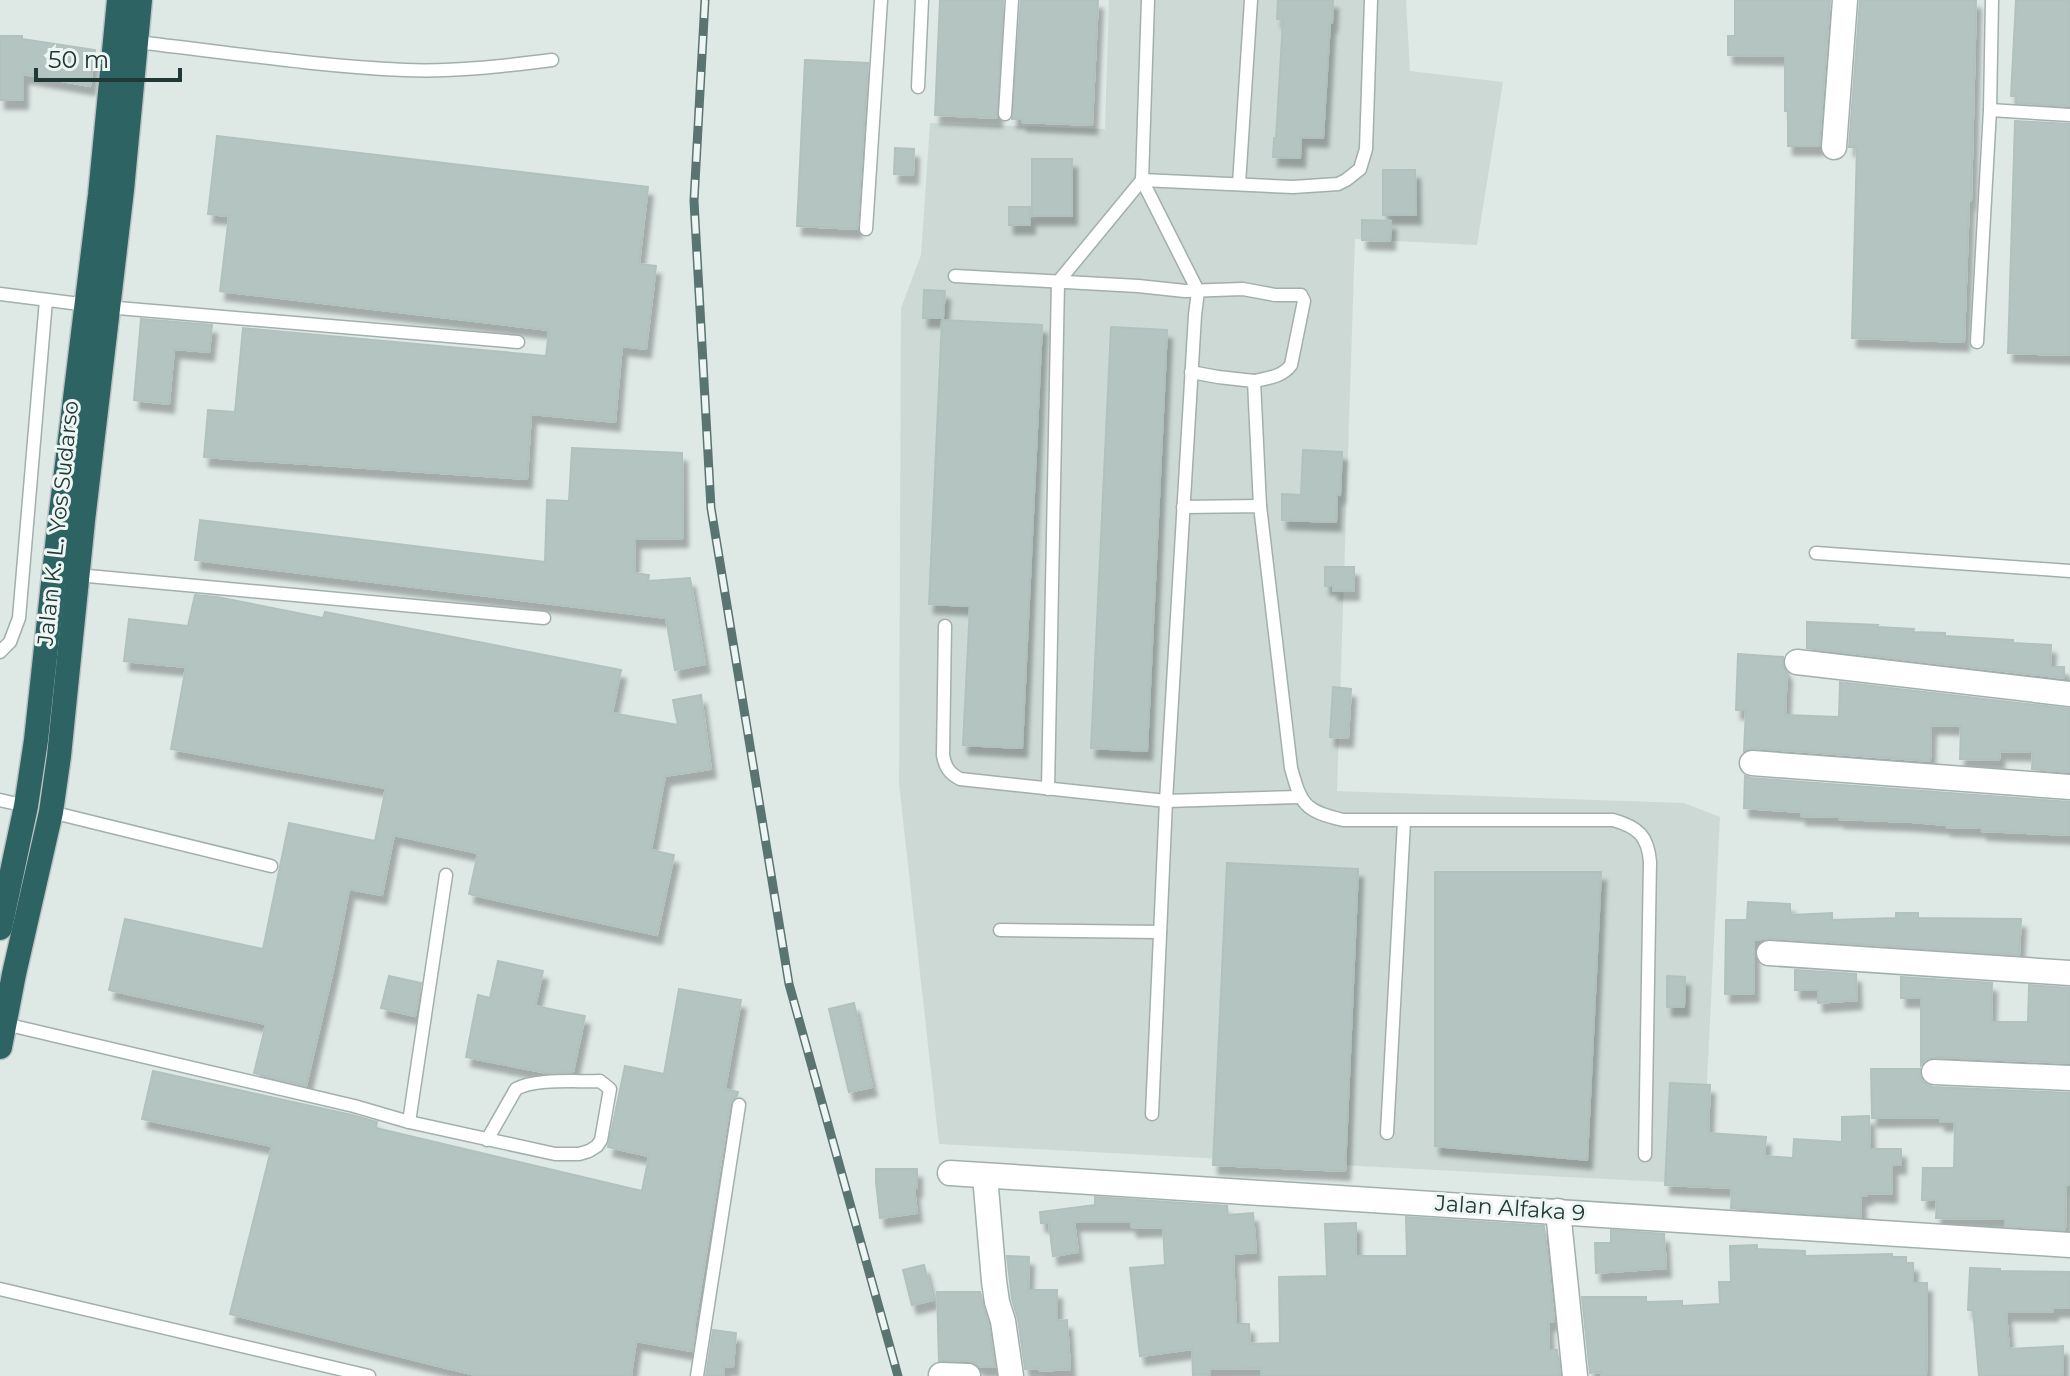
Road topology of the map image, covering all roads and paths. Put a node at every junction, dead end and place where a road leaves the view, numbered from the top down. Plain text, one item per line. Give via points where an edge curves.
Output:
1 (119, 0) edge
2 (140, 0) edge
3 (881, 0) edge
4 (922, 0) edge
5 (1012, 0) edge
6 (1148, 0) edge
7 (1251, 0) edge
8 (1371, 0) edge
9 (1845, 0) edge
10 (1992, 0) edge
11 (136, 42) junction
12 (552, 60) dead end
13 (918, 87) dead end
14 (1990, 110) junction
15 (1005, 114) dead end
16 (2070, 115) edge
17 (1834, 147) dead end
18 (1142, 180) junction
19 (1239, 184) junction
20 (866, 229) dead end
21 (955, 276) dead end
22 (1058, 282) junction
23 (1198, 291) junction
24 (0, 294) edge
25 (46, 300) junction
26 (97, 306) junction
27 (518, 342) dead end
28 (1977, 342) dead end
29 (1191, 372) junction
30 (1254, 381) junction
31 (1260, 506) junction
32 (1183, 507) junction
33 (1816, 553) dead end
34 (2070, 571) edge
35 (77, 575) junction
36 (544, 618) dead end
37 (945, 626) dead end
38 (0, 652) edge
39 (1797, 662) dead end
40 (2070, 694) edge
41 (1752, 763) dead end
42 (2070, 787) edge
43 (1048, 789) junction
44 (1299, 797) junction
45 (0, 800) edge
46 (1166, 801) junction
47 (26, 806) junction
48 (51, 812) junction
49 (1404, 821) junction
50 (271, 866) dead end
51 (446, 875) dead end
52 (0, 928) edge
53 (1000, 930) dead end
54 (1160, 932) junction
55 (1769, 953) dead end
56 (2070, 973) edge
57 (2, 1036) edge
58 (1934, 1072) dead end
59 (2070, 1078) edge
60 (739, 1105) dead end
61 (1152, 1114) dead end
62 (409, 1122) junction
63 (1387, 1133) dead end
64 (487, 1140) junction
65 (1645, 1155) dead end
66 (950, 1173) dead end
67 (985, 1176) junction
68 (1558, 1211) junction
69 (2070, 1245) edge
70 (0, 1289) edge
71 (941, 1375) edge
72 (369, 1376) edge
73 (697, 1376) edge
74 (968, 1376) edge
75 (1011, 1376) edge
76 (1575, 1376) edge

1 - 26 highway, Jalan K. L. Yos Sudarso via 100,195
2 - 11 highway, Jalan K. L. Yos Sudarso
3 - 20 lane
4 - 13 lane
5 - 15 lane
6 - 18 lane
7 - 19 lane
8 - 19 lane via 1366,149 1360,169 1338,184
9 - 17 street
10 - 14 lane
11 - 12 lane via 407,70
11 - 26 highway, Jalan K. L. Yos Sudarso via 122,190
14 - 16 lane
14 - 28 lane
18 - 19 lane
18 - 22 lane
18 - 23 lane
21 - 22 lane
22 - 23 lane
22 - 43 lane
23 - 29 lane
23 - 30 lane via 1243,289 1304,297 1291,365 1276,377
24 - 25 lane
25 - 26 lane
25 - 38 lane via 19,618
26 - 27 lane
26 - 35 highway, Jalan K. L. Yos Sudarso
26 - 47 highway, Jalan K. L. Yos Sudarso
29 - 30 lane
29 - 32 lane
30 - 31 lane
31 - 32 lane
31 - 44 lane via 1291,768
32 - 46 lane
33 - 34 lane
35 - 36 lane
35 - 48 highway, Jalan K. L. Yos Sudarso
37 - 43 lane via 947,769 960,779
39 - 40 street
41 - 42 street
43 - 46 lane
44 - 46 lane
44 - 49 lane via 1307,807 1343,820
45 - 47 lane
46 - 54 lane
47 - 52 highway, Jalan K. L. Yos Sudarso
48 - 50 lane
48 - 57 highway, Jalan K. L. Yos Sudarso
49 - 63 lane
49 - 65 lane via 1613,820 1645,839 1650,862
51 - 62 lane
53 - 54 lane
54 - 61 lane
55 - 56 street
57 - 62 lane via 354,1106
58 - 59 street
60 - 73 lane
62 - 64 lane
64 - 64 lane via 555,1154 589,1151 601,1140 610,1089 600,1081 521,1086
66 - 67 street, Jalan Alfaka 9
67 - 68 street, Jalan Alfaka 9
67 - 75 street via 994,1281
68 - 69 street, Jalan Alfaka 9
68 - 76 street
70 - 72 lane
71 - 74 street

